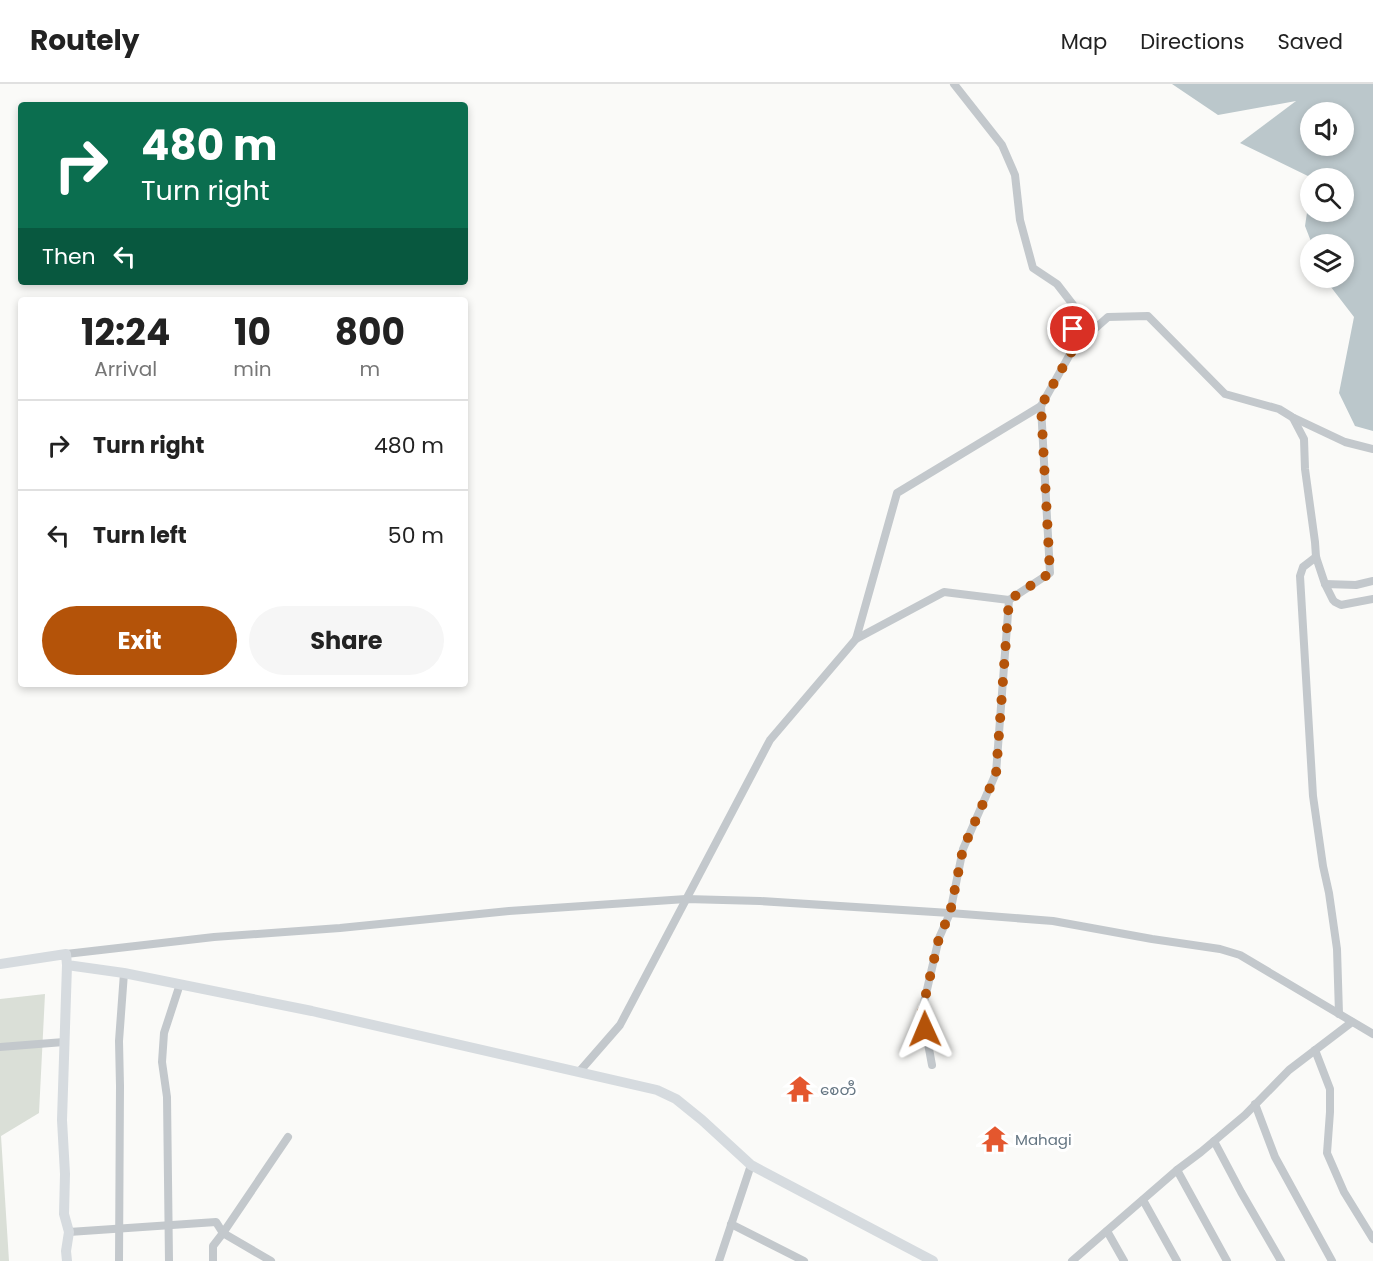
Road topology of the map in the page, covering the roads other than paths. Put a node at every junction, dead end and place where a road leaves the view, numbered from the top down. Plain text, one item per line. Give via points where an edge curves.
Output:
1 (954, 84) edge
2 (1072, 351) junction
3 (1041, 406) junction
4 (1292, 417) junction
5 (1373, 449) edge
6 (1316, 557) junction
7 (1373, 581) edge
8 (1325, 584) junction
9 (1373, 599) edge
10 (1009, 600) junction
11 (856, 639) junction
12 (686, 899) junction
13 (950, 913) junction
14 (67, 959) junction
15 (0, 964) edge
16 (124, 973) junction
17 (180, 984) junction
18 (1339, 1014) junction
19 (1352, 1022) junction
20 (1373, 1034) edge
21 (64, 1042) junction
22 (0, 1047) edge
23 (1315, 1050) junction
24 (932, 1065) dead end
25 (579, 1072) junction
26 (1256, 1104) junction
27 (288, 1137) dead end
28 (1214, 1141) junction
29 (751, 1165) junction
30 (1177, 1170) junction
31 (1143, 1200) junction
32 (731, 1224) junction
33 (169, 1225) junction
34 (119, 1228) junction
35 (1107, 1231) junction
36 (69, 1232) junction
37 (223, 1233) junction
38 (1373, 1239) edge
39 (931, 1260) edge
40 (67, 1261) edge
41 (119, 1261) edge
42 (169, 1261) edge
43 (213, 1261) edge
44 (271, 1261) edge
45 (719, 1261) edge
46 (804, 1261) edge
47 (1073, 1261) edge
48 (1124, 1261) edge
49 (1178, 1261) edge
50 (1227, 1261) edge
51 (1281, 1261) edge
52 (1332, 1261) edge

1 - 2 street via 1002,145 1015,175 1020,220 1033,268 1057,284 1074,306
2 - 3 street
2 - 4 street via 1108,317 1148,316 1225,394 1280,409
3 - 10 street via 1050,573
3 - 11 street via 897,493
4 - 5 street via 1345,442
4 - 6 street via 1304,439
6 - 8 street
6 - 18 street via 1303,567 1300,576 1302,623 1313,796 1337,949
7 - 8 street
8 - 9 street via 1333,600 1341,605
10 - 11 street via 944,592
10 - 13 street via 996,774 963,849
11 - 12 street via 770,740
12 - 13 street
12 - 14 street via 214,937
12 - 25 street via 620,1025
13 - 18 street via 1053,921 1220,949 1240,955
13 - 24 street via 939,938 922,1011
14 - 15 main road
14 - 16 main road
14 - 21 main road
16 - 17 main road
16 - 34 street via 118,1041
17 - 25 main road
17 - 33 street via 164,1033 162,1062 167,1097
18 - 19 street
19 - 20 street
19 - 23 street
21 - 22 street
21 - 36 main road via 64,1214
23 - 26 street
23 - 38 street via 1330,1089 1326,1153
25 - 29 main road via 657,1090 676,1099
26 - 28 street
26 - 52 street via 1275,1157
27 - 37 street
28 - 30 street
28 - 51 street
29 - 32 street
29 - 39 main road
30 - 31 street
30 - 50 street
31 - 35 street
31 - 49 street
32 - 45 street
32 - 46 street
33 - 34 street
33 - 37 street via 216,1222
33 - 42 street
34 - 36 street
34 - 41 street
35 - 47 street
35 - 48 street
36 - 40 main road
37 - 43 street via 213,1246
37 - 44 street

